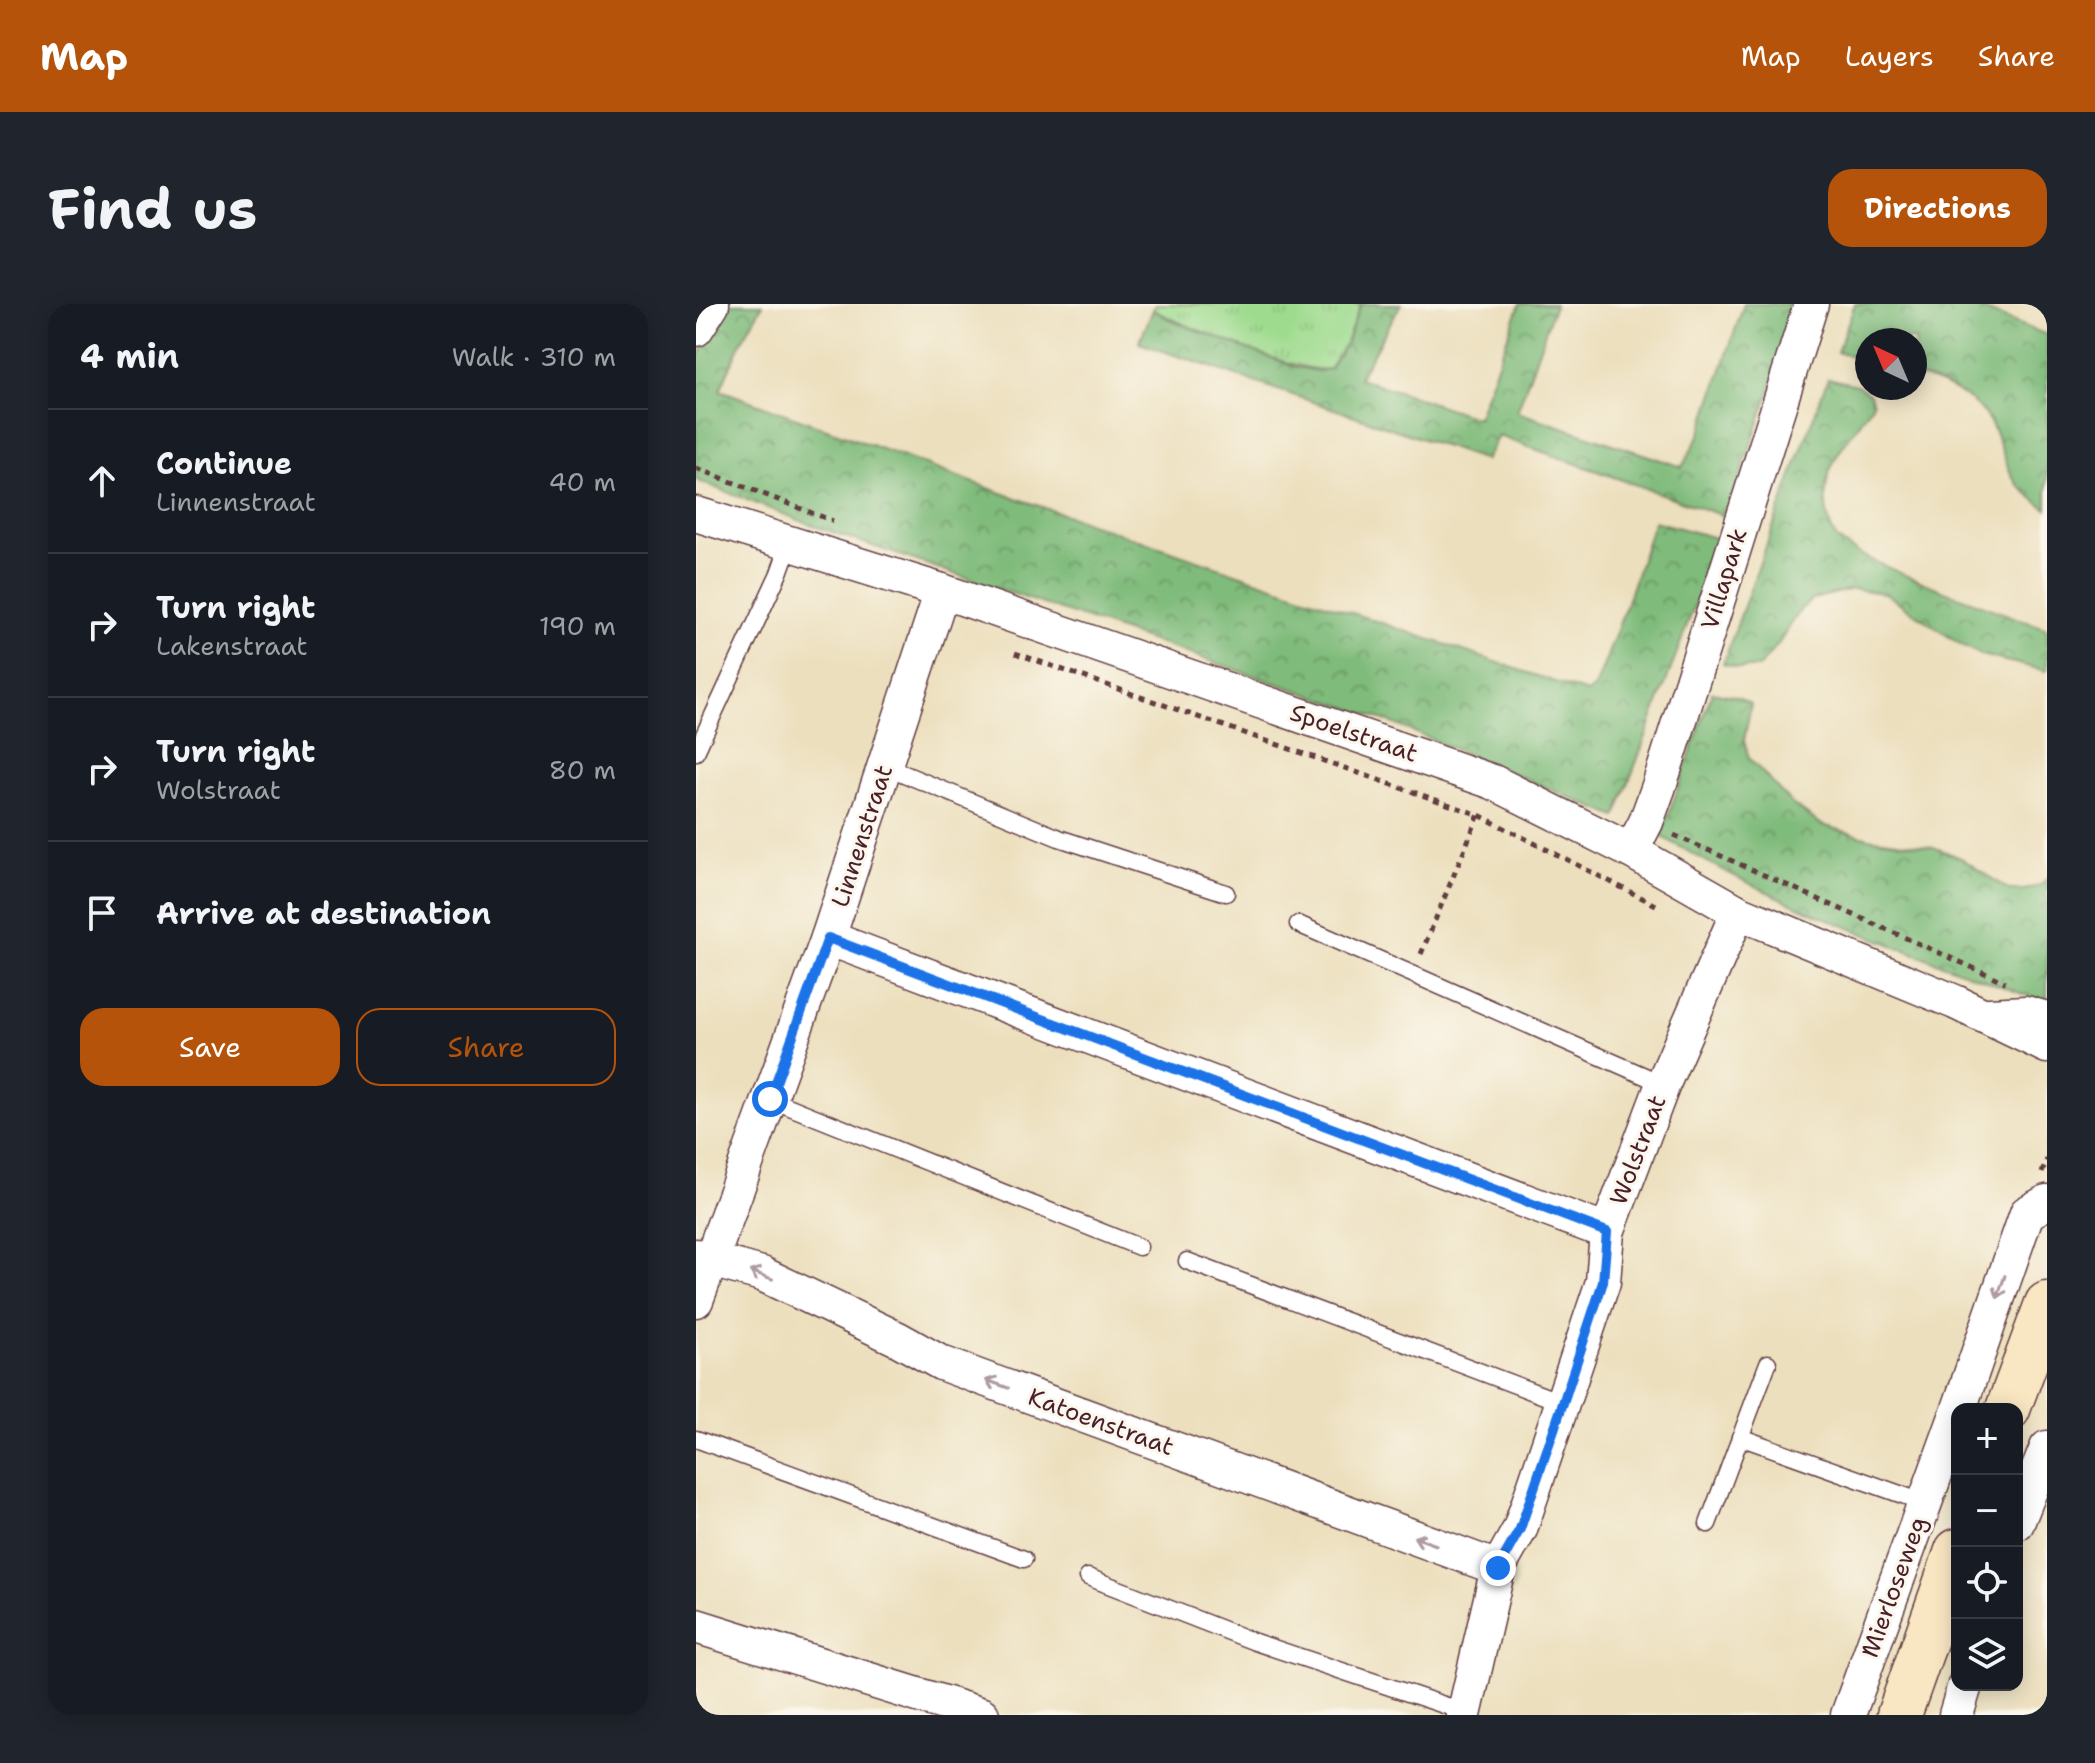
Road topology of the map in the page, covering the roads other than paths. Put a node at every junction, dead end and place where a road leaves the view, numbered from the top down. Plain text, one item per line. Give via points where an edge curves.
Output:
1 (712, 304) edge
2 (1811, 304) edge
3 (696, 329) edge
4 (696, 514) edge
5 (789, 545) junction
6 (942, 591) junction
7 (696, 752) edge
8 (885, 766) junction
9 (1631, 851) junction
10 (1226, 893) dead end
11 (1738, 912) junction
12 (1298, 924) dead end
13 (828, 938) junction
14 (1985, 1015) junction
15 (2047, 1019) edge
16 (2047, 1046) edge
17 (1663, 1084) junction
18 (770, 1099) junction
19 (2047, 1202) edge
20 (1607, 1232) junction
21 (1139, 1247) dead end
22 (703, 1258) edge
23 (1187, 1261) dead end
24 (696, 1300) edge
25 (2047, 1304) edge
26 (1768, 1363) dead end
27 (1563, 1403) junction
28 (1961, 1403) edge
29 (2010, 1403) edge
30 (1951, 1431) edge
31 (1740, 1437) junction
32 (696, 1439) edge
33 (2044, 1469) edge
34 (1925, 1503) junction
35 (2023, 1511) edge
36 (1708, 1524) dead end
37 (1024, 1559) dead end
38 (1498, 1568) junction
39 (1951, 1568) edge
40 (1088, 1577) dead end
41 (696, 1626) edge
42 (1963, 1691) edge
43 (1465, 1714) edge
44 (982, 1715) edge
45 (1848, 1715) edge
46 (1899, 1715) edge
47 (1956, 1715) edge

1 - 3 street
2 - 9 street, Villapark via 1659,786
4 - 5 street, Spoelstraat
5 - 6 street, Spoelstraat
5 - 7 lane
6 - 8 street, Linnenstraat
6 - 9 street, Spoelstraat via 1493,782
8 - 10 lane via 1059,838
8 - 13 street, Linnenstraat
9 - 11 street, Spoelstraat
11 - 14 street, Spoelstraat
11 - 17 street, Wolstraat
12 - 17 lane
13 - 18 street, Linnenstraat
13 - 20 street
14 - 15 street, Spoelstraat via 2026,1013
14 - 16 street, Spoelstraat
17 - 20 street, Wolstraat
18 - 21 lane
18 - 22 street, Linnenstraat
19 -> 28 street, Mierloseweg via 2027,1213
20 - 27 street, Wolstraat via 1603,1282
22 - 24 street, Linnenstraat
38 -> 22 street, Katoenstraat via 941,1363 762,1274
23 - 27 lane
25 - 29 main road
26 - 31 lane
27 - 38 street, Wolstraat via 1520,1529
30 - 34 street, Mierloseweg
31 - 34 lane
31 - 36 lane
32 - 37 lane
33 - 35 street
34 - 45 street, Mierloseweg
38 - 43 street, Wolstraat
39 - 46 main road, Mierloseweg
40 - 43 lane via 1255,1642
41 - 44 street
42 - 47 street

